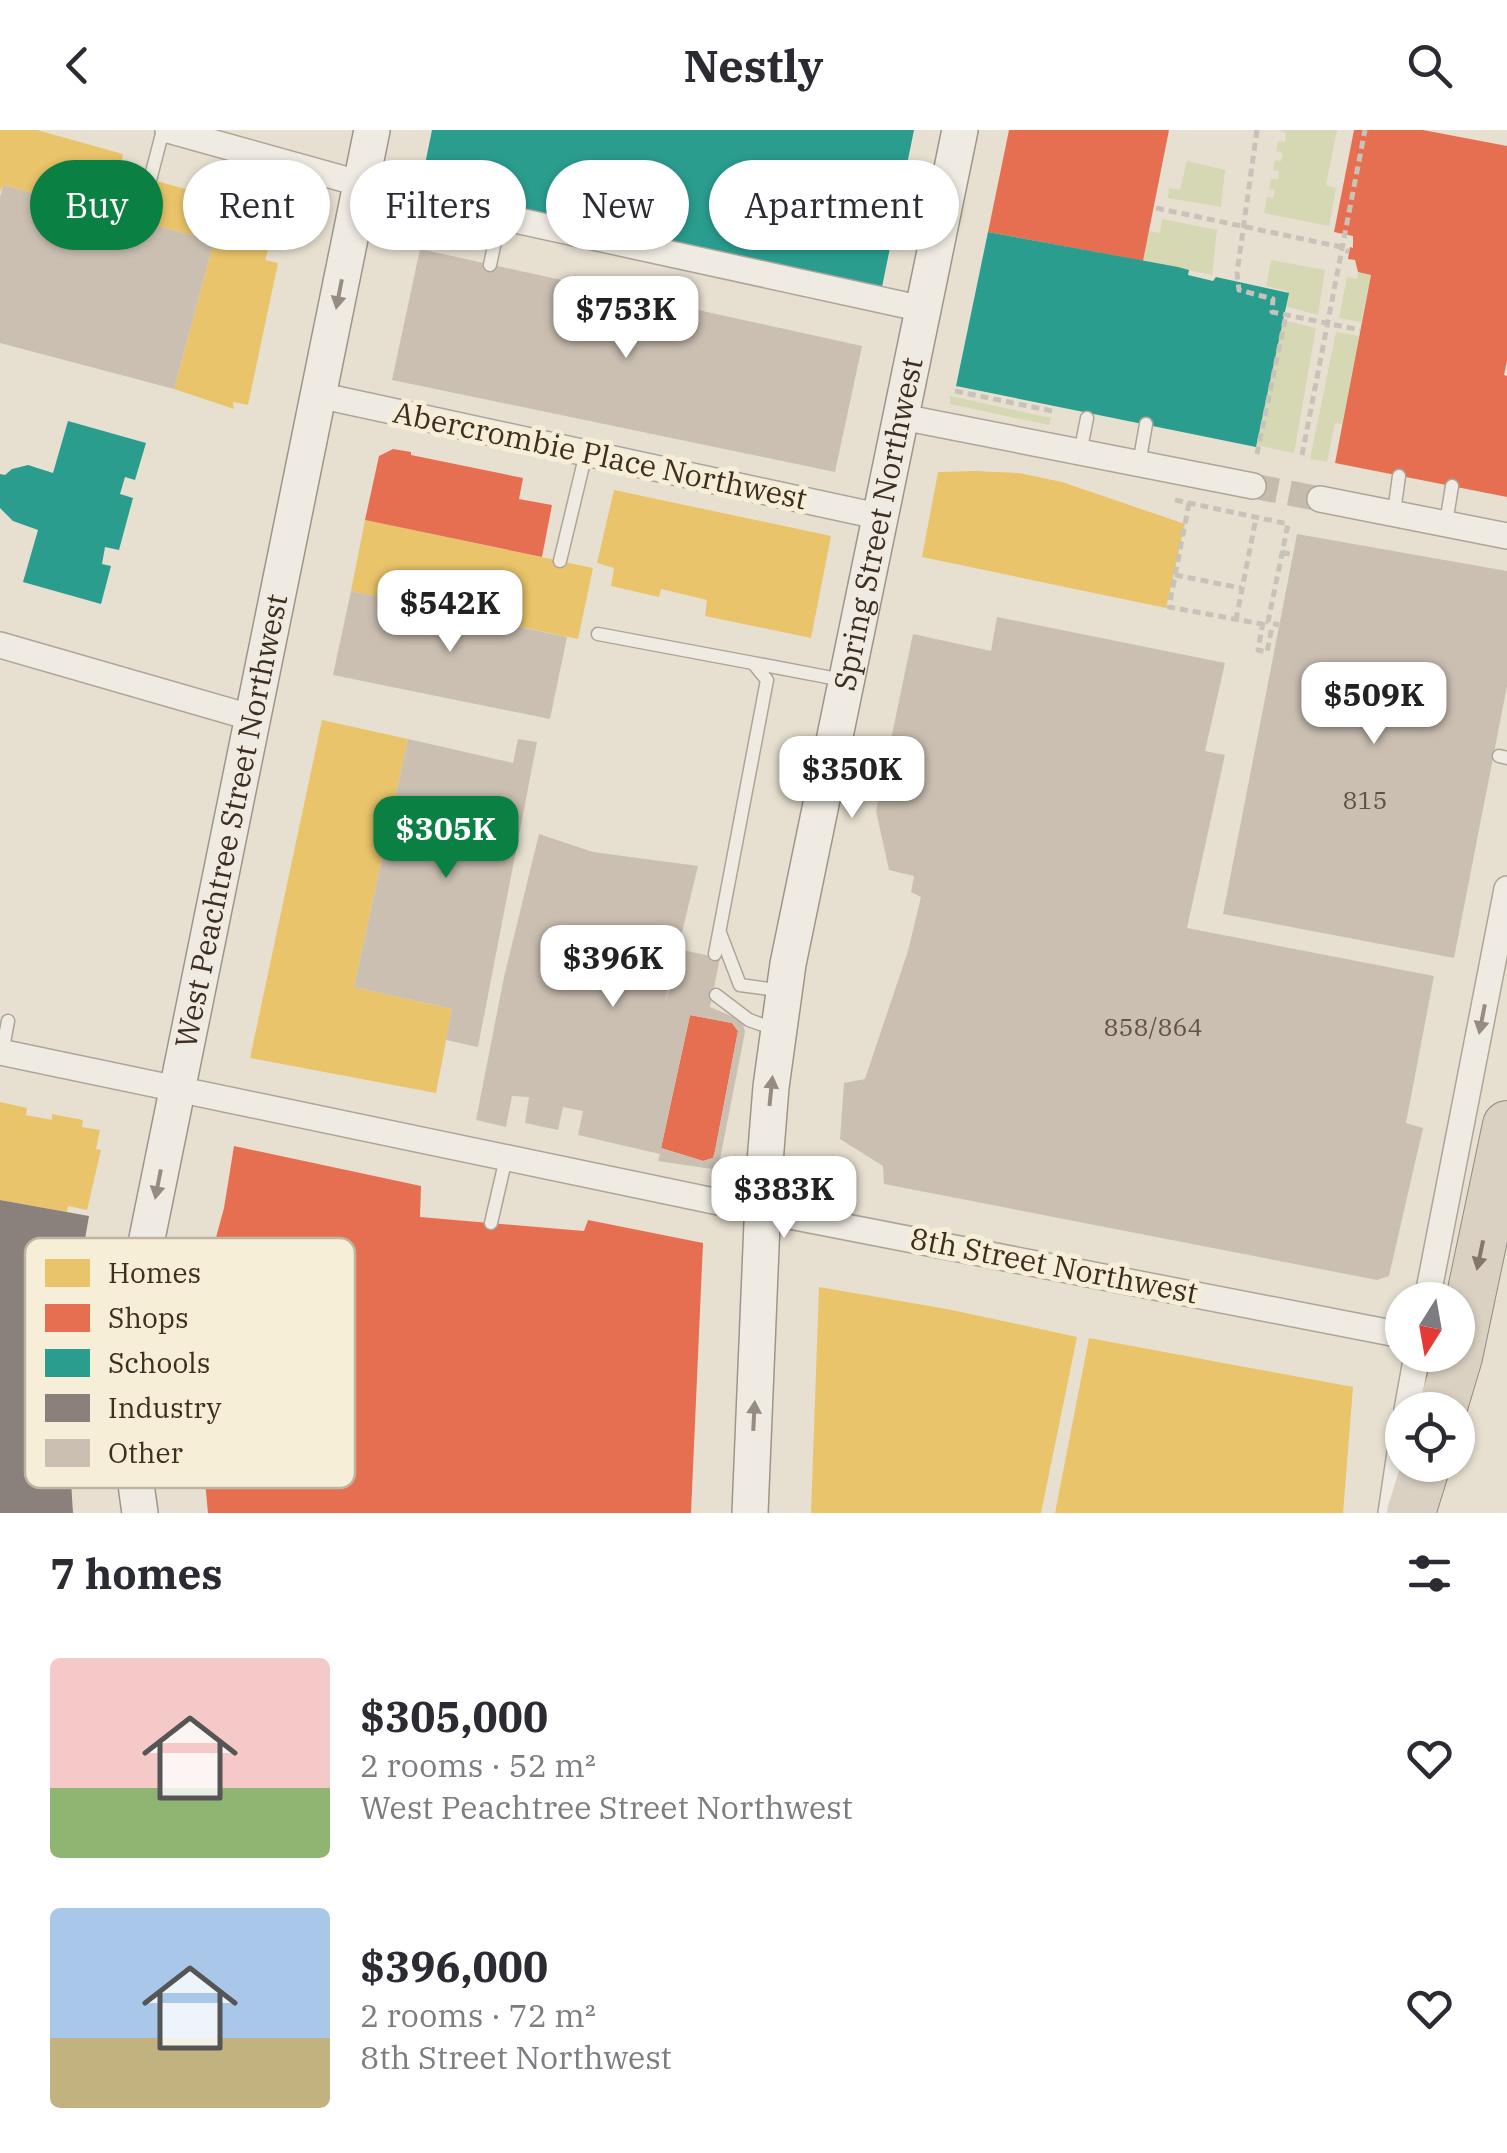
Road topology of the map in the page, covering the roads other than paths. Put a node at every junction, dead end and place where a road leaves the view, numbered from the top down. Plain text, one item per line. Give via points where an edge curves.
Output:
1 (166, 130) edge
2 (372, 130) edge
3 (960, 130) edge
4 (156, 160) edge
5 (366, 160) edge
6 (350, 180) edge
7 (526, 224) edge
8 (350, 237) edge
9 (493, 250) edge
10 (490, 265) dead end
11 (924, 309) junction
12 (318, 395) junction
13 (902, 417) junction
14 (1087, 418) dead end
15 (1146, 424) dead end
16 (586, 452) junction
17 (1080, 453) junction
18 (1140, 464) junction
19 (1399, 476) dead end
20 (1253, 486) tunnel mouth
21 (1452, 486) dead end
22 (1320, 499) tunnel mouth
23 (1394, 512) junction
24 (882, 517) junction
25 (1446, 523) junction
26 (1507, 534) edge
27 (560, 561) dead end
28 (598, 634) dead end
29 (0, 646) edge
30 (753, 663) junction
31 (848, 681) junction
32 (253, 718) junction
33 (1507, 889) edge
34 (720, 931) junction
35 (715, 954) dead end
36 (785, 991) junction
37 (716, 996) dead end
38 (8, 1022) dead end
39 (779, 1031) junction
40 (1, 1053) edge
41 (177, 1089) junction
42 (1507, 1125) edge
43 (506, 1158) junction
44 (763, 1210) junction
45 (491, 1223) dead end
46 (147, 1238) edge
47 (1431, 1282) edge
48 (1385, 1332) edge
49 (1447, 1392) edge
50 (1396, 1482) edge
51 (1421, 1482) edge
52 (136, 1488) edge
53 (140, 1513) edge
54 (750, 1513) edge
55 (1391, 1513) edge
56 (1411, 1513) edge

1 - 4 lane
1 - 6 street
2 - 5 main road, West Peachtree Street Northwest
3 - 11 main road, Spring Street Northwest
7 - 11 street
8 -> 12 main road, West Peachtree Street Northwest
9 - 10 lane
11 - 13 main road, Spring Street Northwest
12 - 16 street, Abercrombie Place Northwest
12 - 32 main road, West Peachtree Street Northwest
13 - 17 street
13 - 24 main road, Spring Street Northwest
14 - 17 lane
15 - 18 lane
16 - 24 street, Abercrombie Place Northwest
16 - 27 lane
17 - 18 street
18 - 20 street
19 - 23 lane
21 - 25 lane
22 - 23 street
23 - 25 street
24 - 31 main road, Spring Street Northwest
25 - 26 street
28 - 30 lane
29 - 32 street
30 - 31 lane
30 - 34 lane via 767,680
31 - 36 main road, Spring Street Northwest
32 - 41 main road, West Peachtree Street Northwest
33 -> 47 street
34 - 35 lane
34 - 36 lane via 740,986
36 - 39 main road, Spring Street Northwest
37 - 39 lane
38 - 40 lane
44 -> 39 main road, Spring Street Northwest
40 - 41 street, 8th Street Northwest
41 - 43 street, 8th Street Northwest
41 -> 46 main road, West Peachtree Street Northwest
42 -> 49 highway
43 - 44 street, 8th Street Northwest
43 - 45 lane
44 - 48 street, 8th Street Northwest
54 -> 44 main road, Spring Street Northwest
50 - 55 street
51 - 56 highway
52 -> 53 main road, West Peachtree Street Northwest

